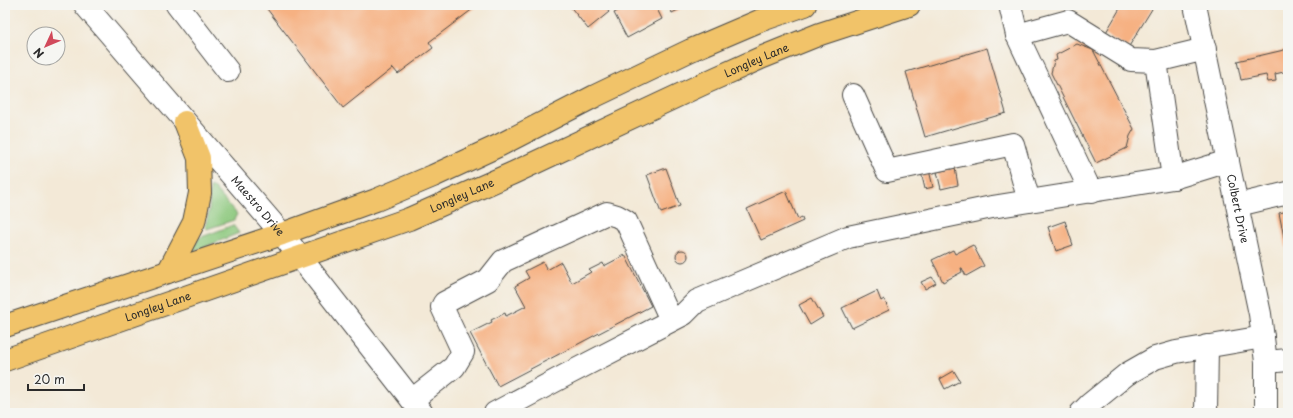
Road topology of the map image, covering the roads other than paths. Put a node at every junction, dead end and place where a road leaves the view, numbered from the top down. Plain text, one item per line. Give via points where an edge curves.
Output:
1 (85, 5) edge
2 (177, 5) edge
3 (805, 5) edge
4 (909, 5) edge
5 (1010, 5) edge
6 (1195, 5) edge
7 (1017, 35) junction
8 (1205, 49) junction
9 (1156, 61) junction
10 (228, 71) dead end
11 (853, 95) dead end
12 (185, 122) junction
13 (1228, 161) junction
14 (1173, 178) junction
15 (1091, 192) junction
16 (1288, 193) edge
17 (1029, 201) junction
18 (1238, 206) junction
19 (282, 234) junction
20 (301, 258) junction
21 (168, 272) junction
22 (671, 320) junction
23 (5, 326) edge
24 (1263, 337) junction
25 (1207, 346) junction
26 (5, 360) edge
27 (1288, 360) edge
28 (1266, 362) junction
29 (417, 407) edge
30 (1204, 411) edge
31 (496, 413) edge
32 (1081, 413) edge
33 (1266, 413) edge

1 - 12 street, Maestro Drive
2 - 10 street
3 - 19 main road via 759,21 691,50 433,176
4 - 20 main road, Longley Lane via 820,34 770,54 409,219
5 - 7 street
6 - 8 street, Colbert Drive
7 - 9 street via 1068,21 1131,60
7 - 15 street
8 - 9 street
8 - 13 street, Colbert Drive
9 - 14 street
11 - 17 street via 887,171 1013,144
12 - 19 street, Maestro Drive
12 - 21 main road via 199,158 200,193 194,222
13 - 14 street
13 - 18 street, Colbert Drive
14 - 15 street
15 - 17 street
16 - 18 street
17 - 22 street via 848,237 697,301 684,314
18 - 24 street, Colbert Drive
19 - 20 street, Maestro Drive
19 - 21 main road
20 - 26 main road, Longley Lane
20 - 29 street, Maestro Drive
21 - 23 main road
22 - 29 street via 626,221 607,213 503,261 488,280 444,303 442,307 463,352 454,368
22 - 31 street
24 - 25 street
24 - 28 street, Colbert Drive
25 - 30 street
25 - 32 street via 1155,358 1127,374
27 - 28 street
28 - 33 street, Colbert Drive

